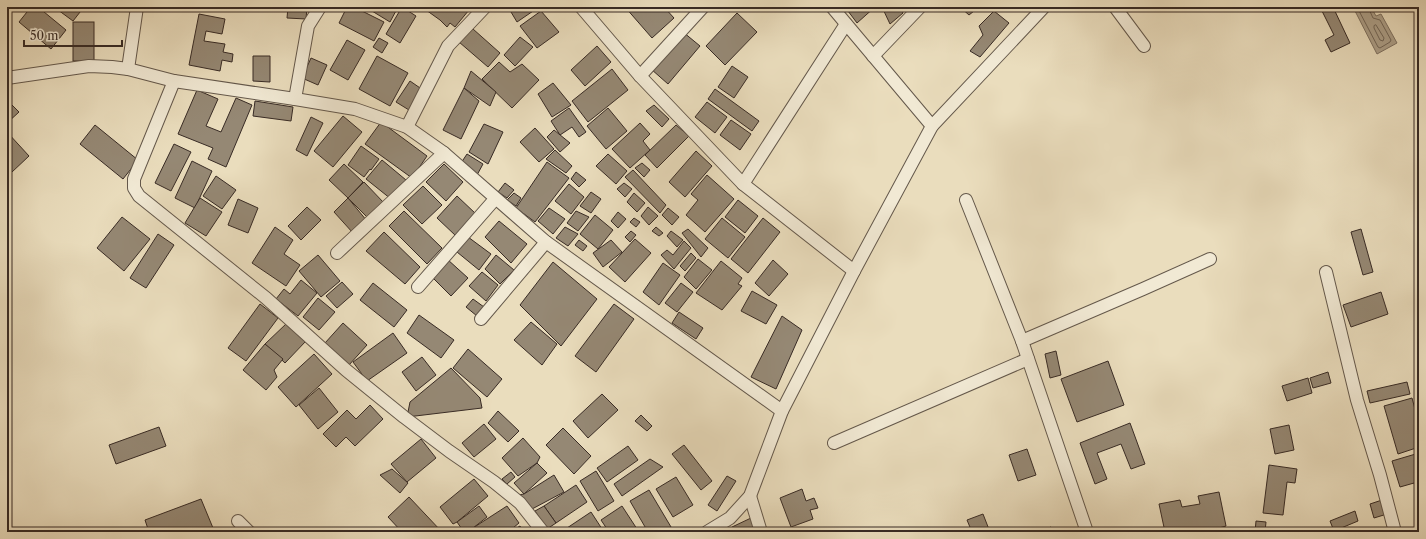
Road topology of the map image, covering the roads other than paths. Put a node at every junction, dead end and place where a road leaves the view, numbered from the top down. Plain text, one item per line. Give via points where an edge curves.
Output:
1 (137, 7) edge
2 (320, 7) edge
3 (486, 7) edge
4 (703, 7) edge
5 (832, 7) edge
6 (920, 7) edge
7 (1044, 7) edge
8 (1115, 7) edge
9 (588, 10) edge
10 (846, 24) junction
11 (1144, 46) dead end
12 (873, 56) junction
13 (128, 69) junction
14 (640, 76) junction
15 (7, 78) edge
16 (174, 81) junction
17 (296, 99) junction
18 (932, 126) junction
19 (407, 127) junction
20 (444, 154) junction
21 (743, 184) junction
22 (495, 199) junction
23 (966, 200) dead end
24 (546, 242) junction
25 (337, 253) dead end
26 (1210, 259) dead end
27 (854, 271) junction
28 (1326, 272) dead end
29 (418, 287) dead end
30 (481, 319) dead end
31 (1022, 341) junction
32 (1028, 359) junction
33 (782, 411) junction
34 (834, 443) dead end
35 (750, 496) junction
36 (238, 521) dead end
37 (249, 532) edge
38 (543, 532) edge
39 (707, 532) edge
40 (760, 532) edge
41 (1086, 532) edge
42 (1395, 532) edge

1 - 13 street
2 - 17 street via 308,26
3 - 19 street via 448,46
4 - 14 street
5 - 10 street
6 - 12 street
7 - 18 street
8 - 11 street
9 - 14 street
10 - 12 street
10 - 21 street
12 - 18 street
13 - 15 street via 89,66
13 - 16 street
14 - 21 street
16 - 17 street
16 - 38 street via 134,179 134,188 139,196 266,298 346,370 398,412 520,503
17 - 19 street via 355,109
18 - 27 street
19 - 20 street
20 - 22 street
20 - 25 street
21 - 27 street
22 - 24 street
22 - 29 street
23 - 31 street
24 - 30 street
24 - 33 street
26 - 31 street
27 - 33 street
28 - 42 street via 1355,392
31 - 32 street
32 - 34 street
32 - 41 street
33 - 35 street
35 - 39 street via 730,518
35 - 40 street
36 - 37 street

